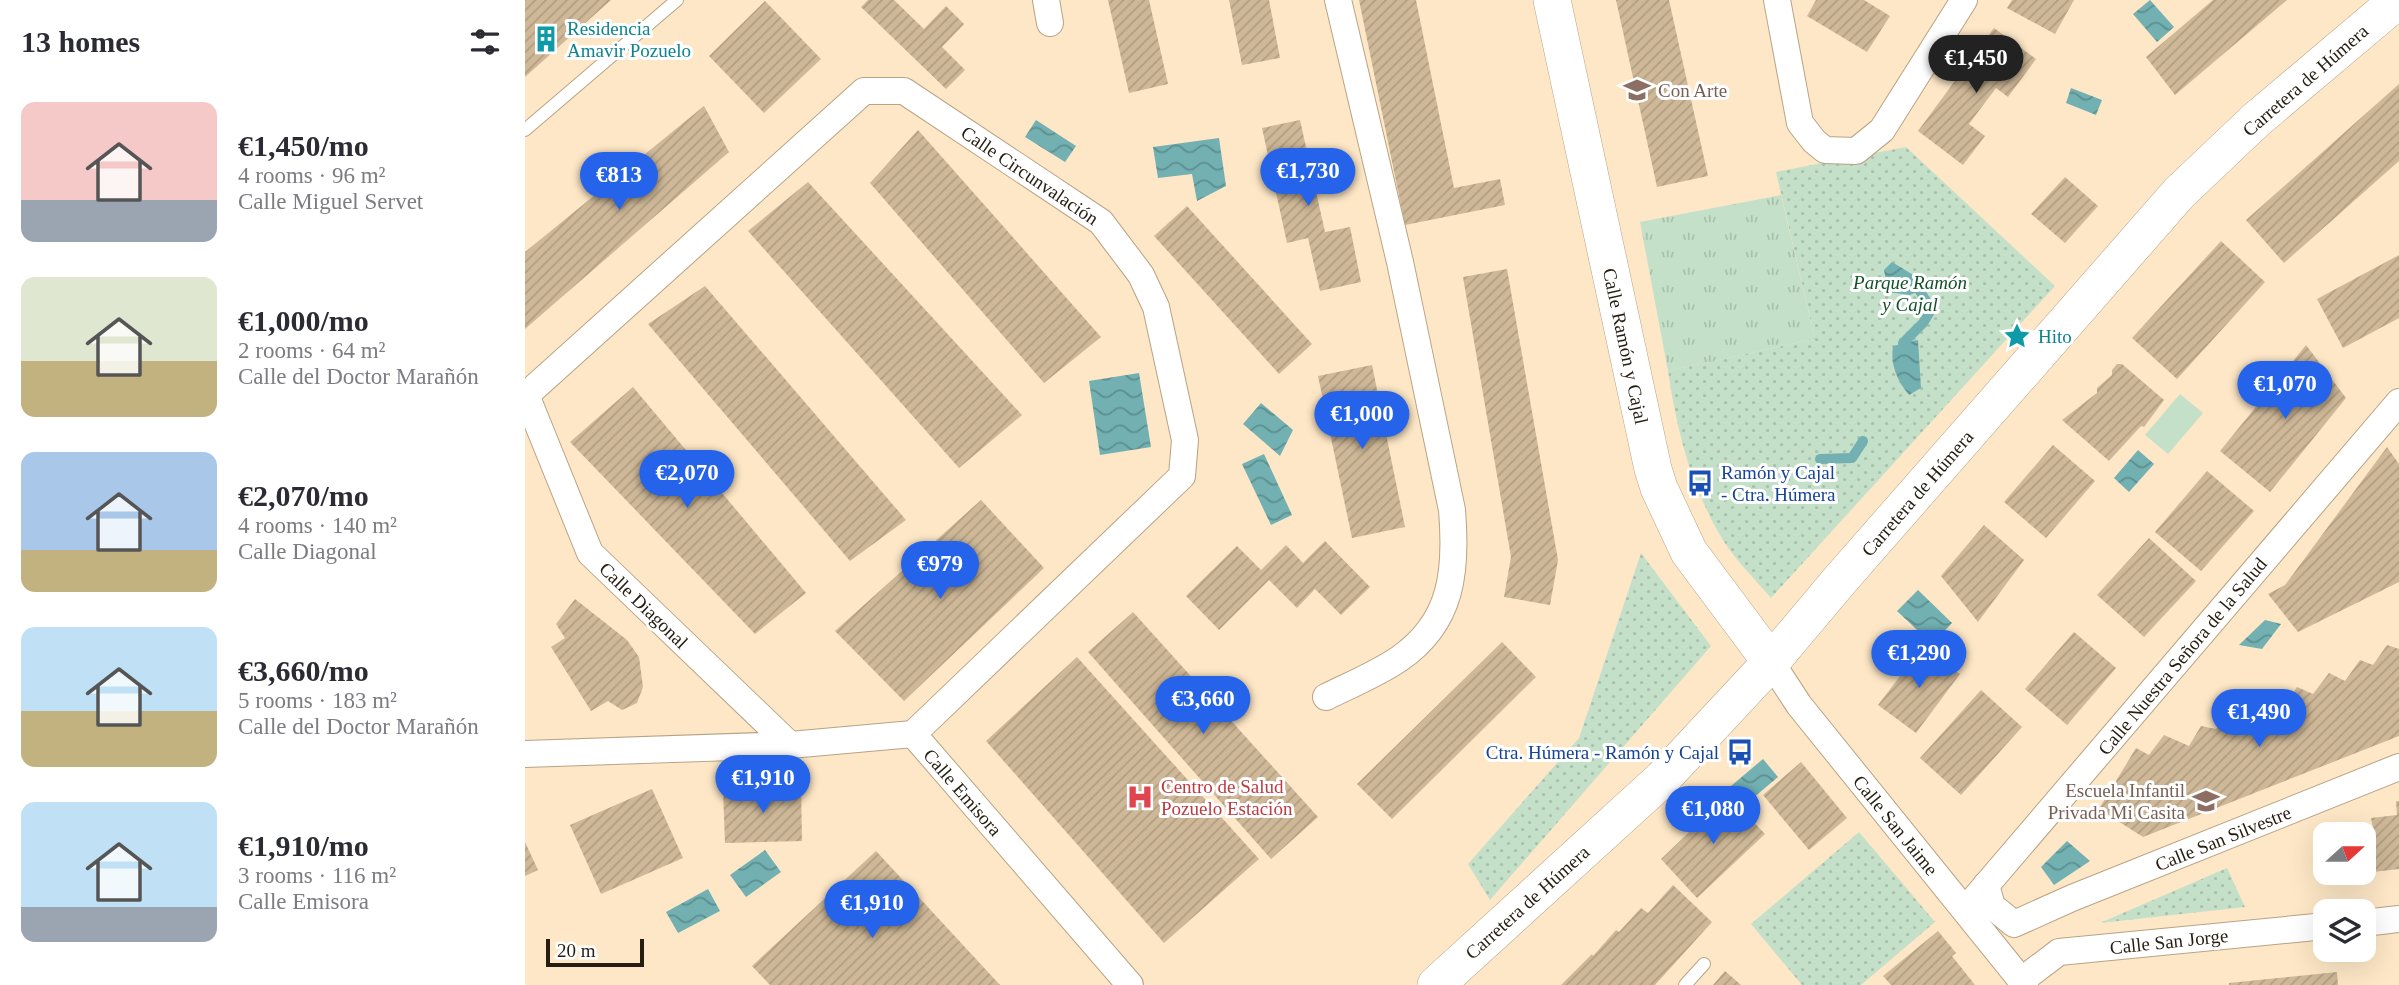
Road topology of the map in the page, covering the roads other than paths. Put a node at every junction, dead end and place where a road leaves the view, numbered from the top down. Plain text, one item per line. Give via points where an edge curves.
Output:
1 (677, 0) edge
2 (1338, 0) edge
3 (1552, 0) edge
4 (1777, 0) edge
5 (1964, 0) edge
6 (2398, 0) edge
7 (525, 130) edge
8 (526, 396) edge
9 (2399, 402) edge
10 (1771, 662) junction
11 (1326, 697) dead end
12 (913, 734) junction
13 (790, 745) junction
14 (525, 754) edge
15 (2399, 766) edge
16 (1986, 886) junction
17 (1965, 910) junction
18 (2047, 910) junction
19 (2399, 919) edge
20 (2376, 922) edge
21 (2014, 924) junction
22 (2313, 927) edge
23 (1992, 942) junction
24 (2059, 952) junction
25 (1704, 964) dead end
26 (2023, 983) edge
27 (1130, 985) edge
28 (1436, 985) edge
29 (1685, 985) edge

1 - 7 lane
2 - 11 street via 1400,262 1452,510 1455,550 1447,596 1434,628 1399,659
3 - 10 street, Calle Ramón y Cajal via 1660,488 1689,552
4 - 5 street via 1800,123 1825,149 1856,151 1882,130
6 - 10 street, Carretera de Húmera via 2256,120 2179,193
8 - 12 street, Calle Circunvalación via 864,91 904,90 1101,222 1141,275 1156,307 1185,440 1182,476
8 - 13 street, Calle Diagonal via 590,553
9 - 16 street, Calle Nuestra Señora de la Salud
10 - 17 street, Calle San Jaime via 1800,705
10 - 28 street, Carretera de Húmera via 1662,779
12 - 13 street, Calle Emisora
12 - 27 street, Calle Emisora
13 - 14 street, Calle Emisora
15 - 18 street, Calle San Silvestre
16 - 17 street, Calle Nuestra Señora de la Salud
16 - 21 street via 1992,906
17 - 23 street, Calle San Jaime
18 - 21 street, Calle San Silvestre
18 - 24 street via 2046,935
19 - 20 street
21 - 23 street, Calle San Silvestre
22 - 24 street, Calle San Jorge
23 - 26 street, Calle San Jaime
24 - 26 street
25 - 29 lane

